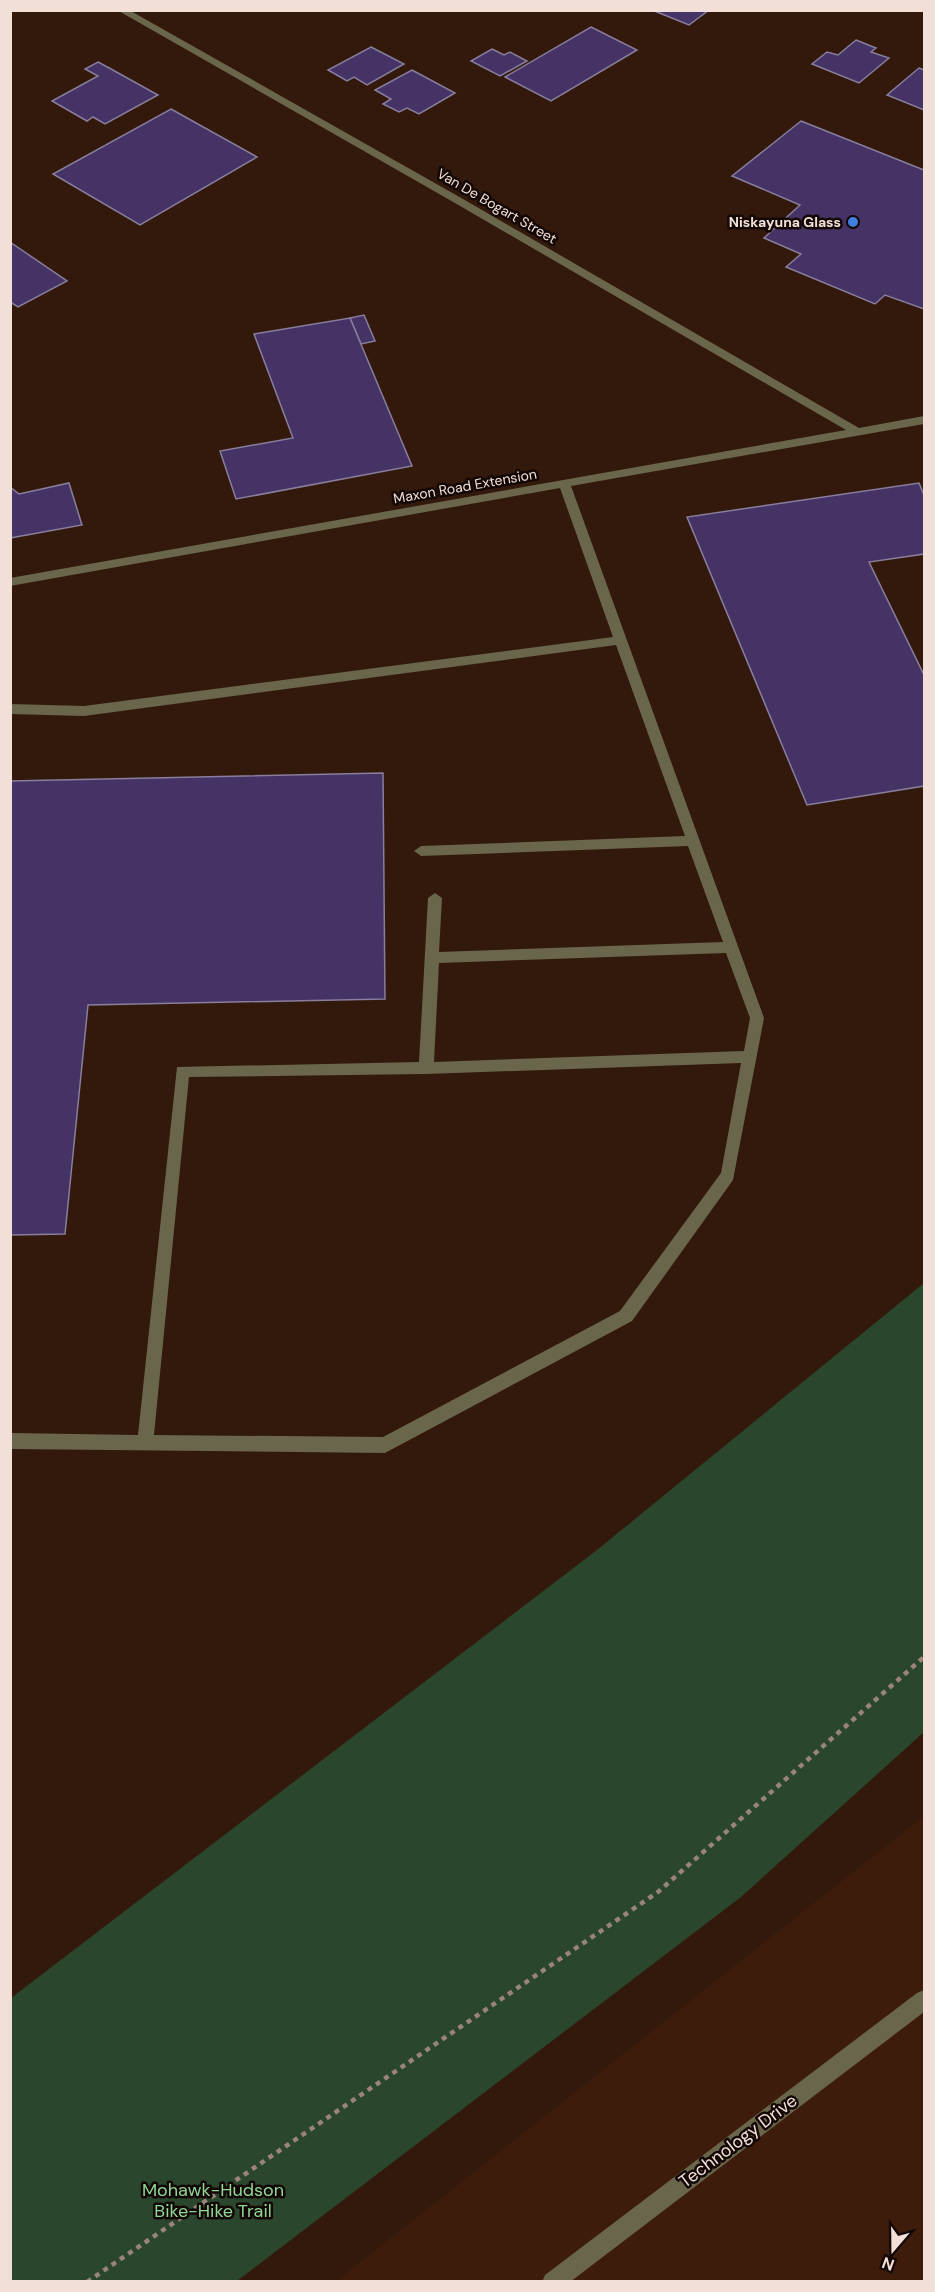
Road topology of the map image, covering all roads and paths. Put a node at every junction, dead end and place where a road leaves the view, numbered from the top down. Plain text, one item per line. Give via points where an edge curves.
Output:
1 (121, 10) edge
2 (924, 420) edge
3 (856, 431) junction
4 (564, 483) junction
5 (10, 582) edge
6 (621, 640) junction
7 (10, 709) edge
8 (694, 841) junction
9 (420, 851) dead end
10 (435, 898) dead end
11 (732, 947) junction
12 (433, 958) junction
13 (750, 1057) junction
14 (426, 1068) junction
15 (10, 1441) edge
16 (145, 1442) junction
17 (924, 1657) edge
18 (924, 2000) edge
19 (87, 2282) edge
20 (552, 2282) edge

1 - 3 street, Van De Bogart Street
2 - 3 street, Maxon Road Extension
3 - 4 street, Maxon Road Extension
4 - 5 street, Maxon Road Extension
4 - 6 street
6 - 7 street via 84,711
6 - 8 street
8 - 9 street
8 - 11 street
10 - 12 street
11 - 12 street
11 - 13 street via 758,1018
12 - 14 street
13 - 14 street
13 - 16 street via 728,1175 626,1316 385,1445
14 - 16 street via 182,1071
15 - 16 street
17 - 19 path via 658,1892
18 - 20 street, Technology Drive

